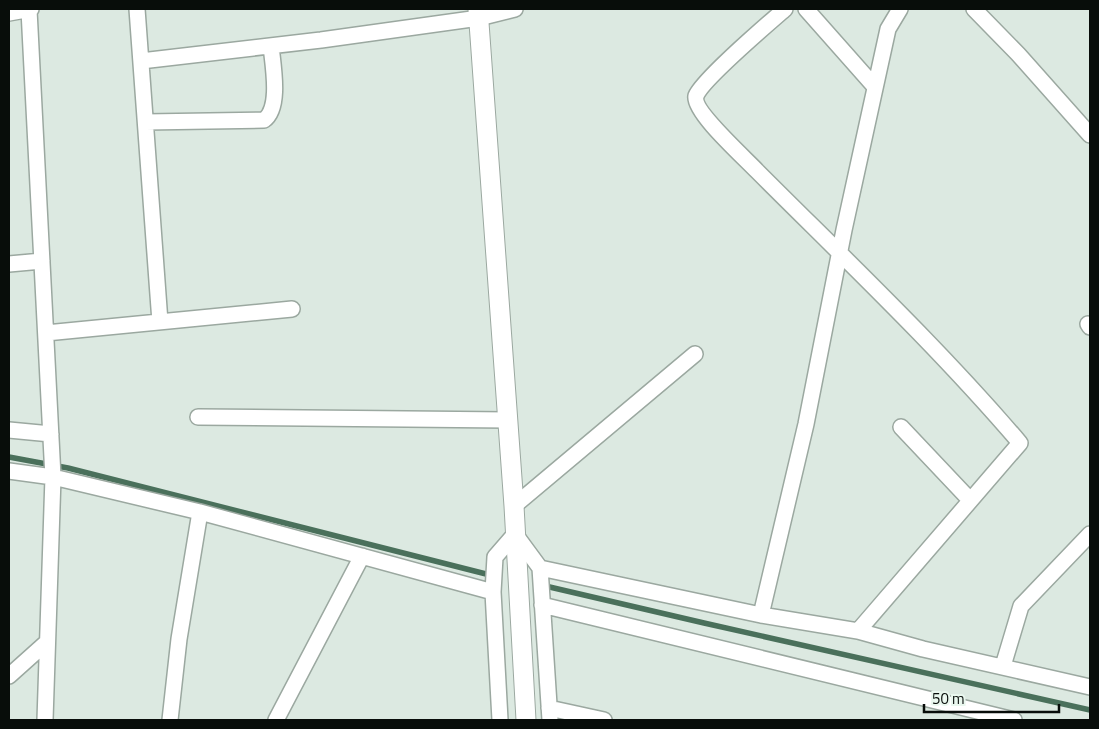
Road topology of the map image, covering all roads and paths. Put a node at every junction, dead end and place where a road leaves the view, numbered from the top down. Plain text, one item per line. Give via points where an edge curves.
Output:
1 (30, 9) edge
2 (138, 9) edge
3 (515, 9) edge
4 (785, 9) edge
5 (806, 9) edge
6 (900, 9) edge
7 (974, 9) edge
8 (9, 13) edge
9 (479, 14) edge
10 (272, 46) junction
11 (141, 62) junction
12 (875, 87) junction
13 (146, 122) junction
14 (1090, 134) edge
15 (840, 252) junction
16 (42, 261) junction
17 (9, 264) edge
18 (292, 310) dead end
19 (160, 322) junction
20 (46, 333) junction
21 (695, 354) dead end
22 (198, 417) dead end
23 (508, 420) junction
24 (901, 427) dead end
25 (9, 430) edge
26 (51, 434) junction
27 (9, 471) edge
28 (53, 474) junction
29 (970, 500) junction
30 (514, 506) junction
31 (200, 512) junction
32 (515, 534) junction
33 (1090, 534) edge
34 (362, 556) junction
35 (540, 572) junction
36 (493, 588) junction
37 (542, 599) junction
38 (761, 615) junction
39 (858, 631) junction
40 (47, 642) junction
41 (1003, 666) junction
42 (9, 676) edge
43 (1090, 687) edge
44 (549, 714) edge
45 (986, 717) edge
46 (45, 720) edge
47 (170, 720) edge
48 (276, 720) edge
49 (500, 720) edge
50 (526, 720) edge
51 (604, 720) edge
52 (1014, 720) edge

1 - 8 street
1 - 16 street
2 - 11 street
3 - 9 street
4 - 15 street via 710,79 696,96 696,104 715,129
5 - 12 street
6 - 12 street via 888,29
7 - 14 street
9 - 10 street
9 - 23 street
10 - 11 street
10 - 13 street via 274,104 272,113 264,120
11 - 13 street
12 - 15 street
13 - 19 street
15 - 29 street via 980,396 1020,443
15 - 38 street via 806,424
16 - 17 street
16 - 20 street
18 - 19 street
19 - 20 street
20 - 26 street
21 - 30 street
22 - 23 street
23 - 30 street
24 - 29 street
25 - 26 street
26 - 28 street
27 - 28 street
28 - 31 street
28 - 40 street
29 - 39 street
30 - 32 street
31 - 34 street
31 - 47 street
32 - 35 street
32 - 36 street via 495,557
32 - 50 street
33 - 41 street via 1021,606
34 - 36 street
34 - 48 street
35 - 37 street
35 - 38 street
36 - 49 street
37 - 44 street
37 - 45 street
38 - 39 street
39 - 41 street
40 - 42 street
40 - 46 street
41 - 43 street
44 - 51 street
45 - 52 street

